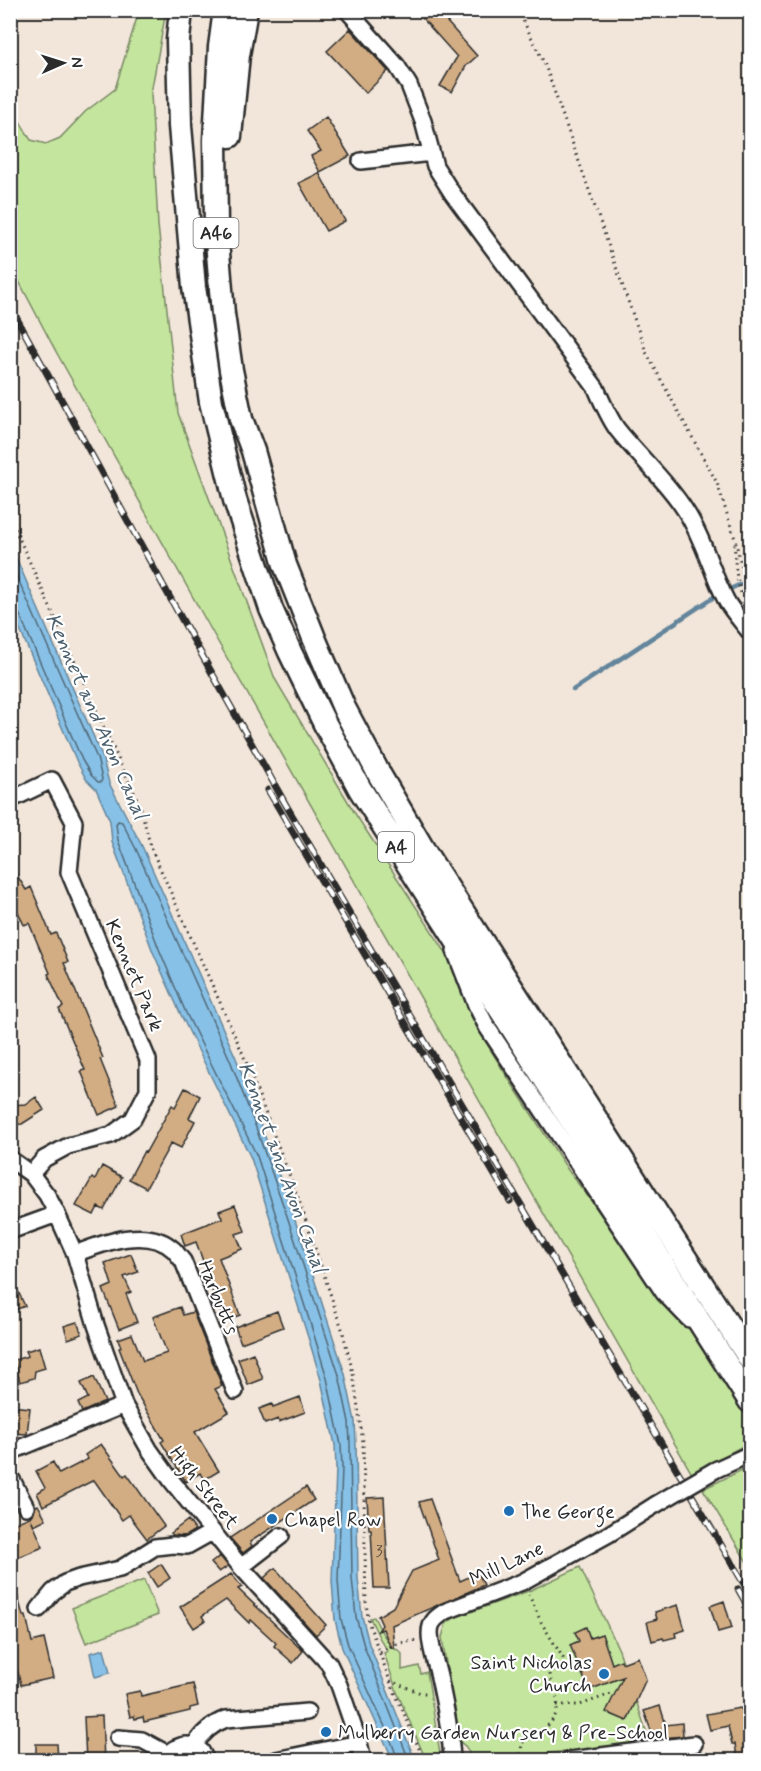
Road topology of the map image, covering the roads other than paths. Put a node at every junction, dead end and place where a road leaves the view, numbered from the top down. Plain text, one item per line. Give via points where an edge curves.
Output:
1 (181, 10) edge
2 (195, 10) edge
3 (225, 10) edge
4 (246, 10) edge
5 (347, 10) edge
6 (432, 153) junction
7 (361, 161) dead end
8 (188, 230) junction
9 (253, 451) junction
10 (749, 631) road end
11 (10, 800) edge
12 (10, 1159) edge
13 (31, 1174) junction
14 (57, 1214) junction
15 (10, 1231) edge
16 (75, 1254) junction
17 (750, 1359) edge
18 (235, 1391) dead end
19 (750, 1401) edge
20 (124, 1405) junction
21 (10, 1452) edge
22 (750, 1454) edge
23 (13, 1486) edge
24 (26, 1507) dead end
25 (212, 1532) junction
26 (281, 1536) dead end
27 (241, 1567) junction
28 (39, 1609) dead end
29 (307, 1712) dead end
30 (118, 1738) dead end
31 (359, 1743) junction
32 (694, 1744) dead end
33 (194, 1746) junction
34 (342, 1746) junction
35 (165, 1757) edge
36 (206, 1761) edge
37 (276, 1761) edge
38 (335, 1761) edge
39 (363, 1761) edge
40 (452, 1761) edge
41 (570, 1761) edge

1 - 8 highway via 180,126
2 - 8 highway, A46 via 188,112
3 - 9 highway, A46 via 215,140 216,228 231,370 241,419
4 - 9 highway via 233,105 227,220 228,270
5 - 6 street via 409,85
6 - 7 street
6 - 10 street via 435,166 452,193 596,388 618,429 686,510 728,604
8 - 19 highway, A4 via 213,412 235,500 271,609 290,652 360,789
9 - 17 highway, A4 via 285,565 305,617 344,708 379,774 427,856
11 - 13 street, Kennet Park via 52,780 74,822 69,872 148,1060 148,1090 133,1119 111,1135 68,1146 44,1160
12 - 13 street, High Street
13 - 14 street, High Street
14 - 15 street
14 - 16 street, High Street
16 - 18 street, Harbutts via 134,1237 160,1241 174,1250 183,1261
16 - 20 street, High Street
20 - 21 street
20 - 25 street, High Street via 149,1449
22 - 40 street, Mill Lane, bridge via 715,1470 522,1582 435,1619 430,1636
23 - 24 street
25 - 27 street, High Street
25 - 28 street via 187,1546 154,1547 120,1569 65,1583
26 - 27 street
27 - 31 street, High Street via 329,1664
29 - 33 street via 226,1719 199,1737
30 - 35 street via 142,1740
31 - 34 street
31 - 39 street, High Street
32 - 41 street
33 - 35 street via 171,1750
33 - 36 street
34 - 37 street
34 - 38 street

